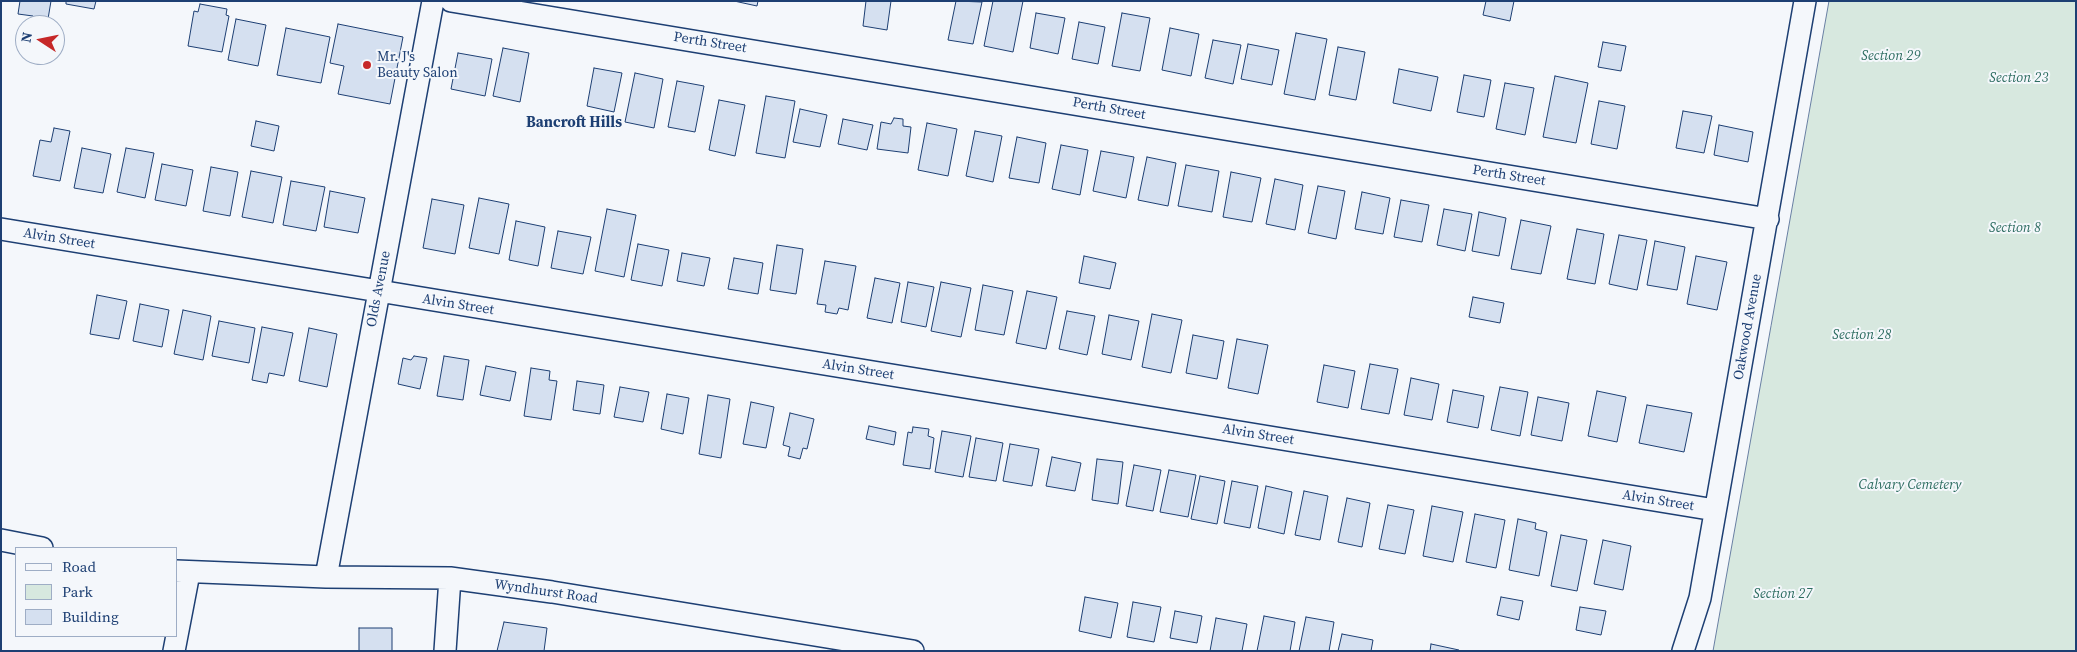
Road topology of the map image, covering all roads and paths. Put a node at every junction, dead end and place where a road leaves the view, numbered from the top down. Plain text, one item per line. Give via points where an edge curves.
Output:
1 (433, 1) edge
2 (451, 1) edge
3 (1805, 1) edge
4 (1768, 219) junction
5 (1, 229) edge
6 (379, 292) junction
7 (1715, 510) junction
8 (1, 540) edge
9 (37, 547) edge
10 (183, 572) edge
11 (326, 577) junction
12 (450, 578) junction
13 (178, 616) edge
14 (176, 637) edge
15 (174, 651) edge
16 (445, 651) edge
17 (913, 651) edge
18 (1683, 651) edge

1 - 6 street, Olds Avenue
2 - 4 street, Perth Street
3 - 4 street, Oakwood Avenue
4 - 7 street, Oakwood Avenue
5 - 6 street, Alvin Street
6 - 7 street, Alvin Street
6 - 11 street, Olds Avenue
7 - 18 street, Oakwood Avenue via 1700,598
8 - 9 street
10 - 11 street, Wyndhurst Road
10 - 13 street
11 - 12 street, Wyndhurst Road
12 - 16 street
12 - 17 street, Wyndhurst Road
14 - 15 street

